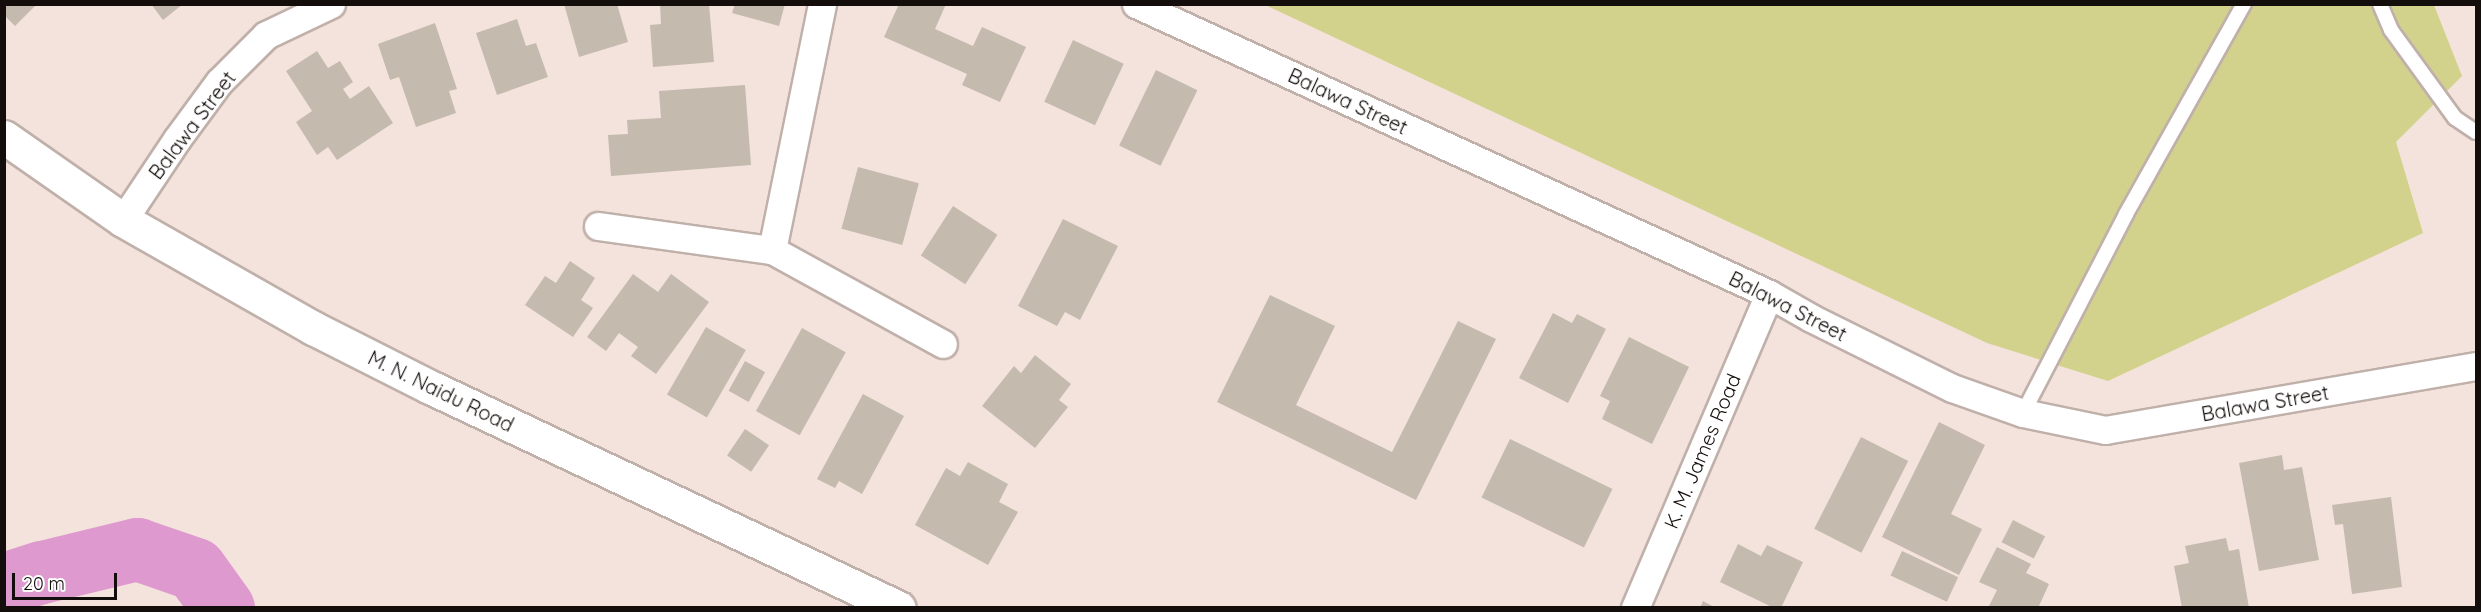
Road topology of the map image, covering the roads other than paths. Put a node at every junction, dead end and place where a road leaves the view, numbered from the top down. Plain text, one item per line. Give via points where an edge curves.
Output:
1 (331, 4) edge
2 (822, 4) edge
3 (1136, 4) edge
4 (2244, 4) edge
5 (2380, 4) edge
6 (2476, 132) edge
7 (4, 137) edge
8 (123, 220) junction
9 (598, 226) dead end
10 (772, 250) junction
11 (1769, 294) junction
12 (944, 344) dead end
13 (2476, 366) edge
14 (2023, 413) junction
15 (899, 608) edge
16 (1635, 608) edge

1 - 8 street, Balawa Street via 266,35 219,82
2 - 10 street
3 - 11 street, Balawa Street
4 - 14 lane via 2126,214
5 - 6 lane via 2391,30 2455,117
7 - 8 main road, M. N. Naidu Road
8 - 15 main road, M. N. Naidu Road via 313,328 430,387
9 - 10 street
10 - 12 street
11 - 14 street, Balawa Street via 1952,388
11 - 16 street, K. M. James Road
13 - 14 street, Balawa Street via 2105,430

